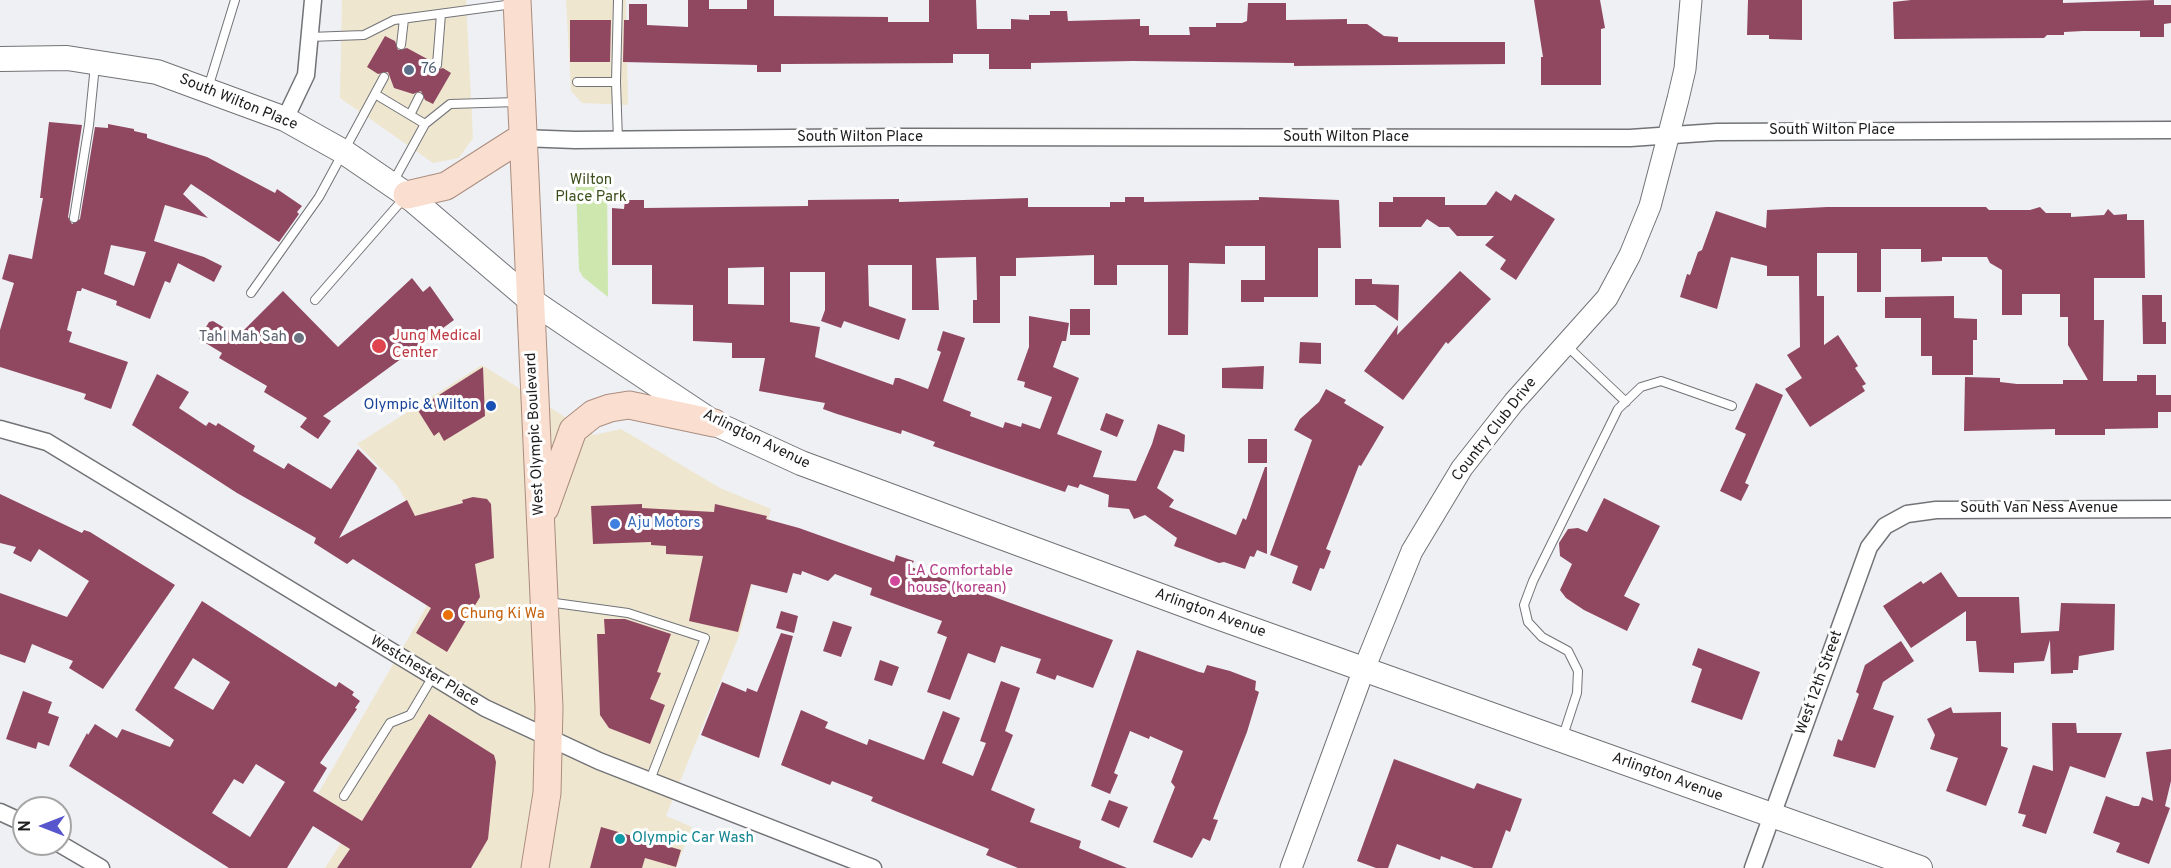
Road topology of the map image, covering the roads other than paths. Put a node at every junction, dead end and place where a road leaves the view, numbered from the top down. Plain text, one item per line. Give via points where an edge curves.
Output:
1 (235, 0) edge
2 (313, 0) edge
3 (618, 0) edge
4 (1691, 0) edge
5 (517, 2) edge
6 (441, 14) junction
7 (404, 18) junction
8 (308, 37) junction
9 (401, 45) dead end
10 (0, 58) edge
11 (95, 62) junction
12 (437, 65) dead end
13 (384, 77) dead end
14 (577, 82) dead end
15 (616, 82) junction
16 (208, 89) junction
17 (375, 94) junction
18 (419, 97) dead end
19 (520, 102) junction
20 (410, 115) junction
21 (285, 119) junction
22 (425, 124) junction
23 (2171, 130) edge
24 (1669, 134) junction
25 (521, 138) junction
26 (618, 140) junction
27 (344, 152) junction
28 (400, 190) junction
29 (74, 218) dead end
30 (251, 293) dead end
31 (529, 299) junction
32 (315, 300) dead end
33 (1566, 345) junction
34 (1626, 402) junction
35 (1732, 406) dead end
36 (714, 423) junction
37 (0, 429) edge
38 (2171, 509) edge
39 (1907, 514) joint
40 (540, 520) junction
41 (544, 602) junction
42 (1364, 669) junction
43 (432, 678) junction
44 (548, 737) junction
45 (1562, 740) junction
46 (650, 780) junction
47 (345, 796) dead end
48 (1772, 815) junction
49 (72, 851) edge
50 (102, 868) edge
51 (535, 868) edge
52 (873, 868) edge
53 (1291, 868) edge
54 (1753, 868) edge
55 (1920, 868) edge

1 - 16 lane
2 - 8 street
3 - 15 lane
4 - 24 street, Country Club Drive via 1685,69
5 - 6 lane
5 - 19 main road, West Olympic Boulevard
6 - 7 lane
6 - 12 lane
7 - 8 lane via 364,35
7 - 9 lane
8 - 21 street via 306,75
10 - 11 main road, South Wilton Place
11 - 16 main road, South Wilton Place via 157,72
11 - 29 lane
13 - 17 lane
14 - 15 lane
15 - 26 lane
16 - 21 main road, South Wilton Place
17 - 20 lane
17 - 27 lane
18 - 20 lane
19 - 22 lane via 450,104
19 - 25 main road, West Olympic Boulevard
20 - 22 lane
21 - 27 main road, South Wilton Place
22 - 28 lane
23 - 24 street, South Wilton Place
24 - 26 street, South Wilton Place via 1630,138
24 - 33 street, Country Club Drive via 1650,206 1630,255 1607,298
25 - 26 street, South Wilton Place
25 - 28 main road via 446,186
25 - 31 main road, West Olympic Boulevard
27 - 28 main road, South Wilton Place
27 - 30 lane via 319,197
28 - 31 main road, South Wilton Place
28 - 32 lane
31 - 36 main road, Arlington Avenue
31 - 40 main road, West Olympic Boulevard
33 - 34 lane
33 - 42 street, Country Club Drive via 1462,468 1412,551
34 - 35 lane via 1641,387 1661,381
34 - 45 lane via 1618,409 1524,605 1528,622 1542,637 1568,651 1578,671 1577,693
36 - 40 main road via 629,405 593,414 573,430
36 - 42 main road, Arlington Avenue via 801,464 879,494
37 - 43 street, Westchester Place via 47,442
38 - 39 street, South Van Ness Avenue via 1936,510
39 - 48 street, West 12th Street via 1885,526 1869,548
40 - 41 main road, West Olympic Boulevard
41 - 44 main road, West Olympic Boulevard
41 - 46 lane via 628,613 705,638
42 - 45 main road, Arlington Avenue
42 - 53 street, Country Club Drive
43 - 44 street, Westchester Place via 492,712
43 - 47 lane via 410,715 390,723
44 - 46 street, Westchester Place
44 - 51 main road, West Olympic Boulevard via 548,793
45 - 48 main road, Arlington Avenue
46 - 52 street, Westchester Place
48 - 54 street, West 12th Street
48 - 55 main road, Arlington Avenue
49 - 50 street

